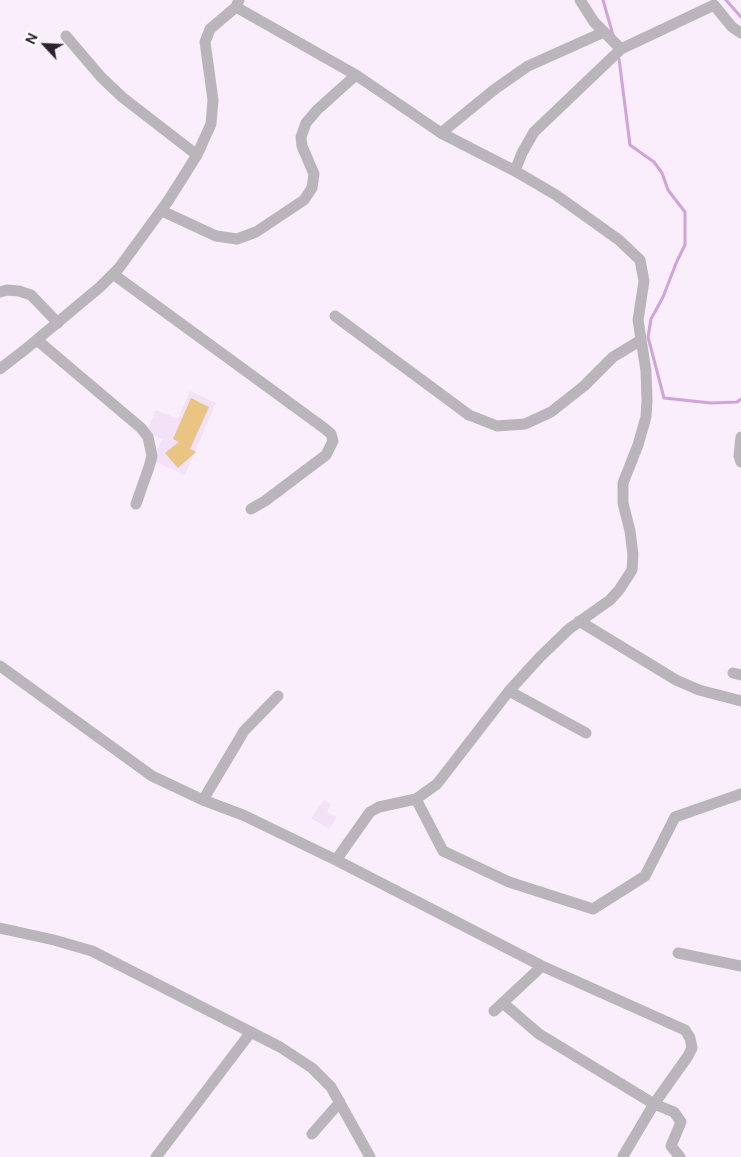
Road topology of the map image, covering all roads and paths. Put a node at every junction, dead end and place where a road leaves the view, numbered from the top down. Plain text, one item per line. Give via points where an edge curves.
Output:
1 (580, 0) edge
2 (713, 2) edge
3 (237, 3) edge
4 (604, 32) junction
5 (741, 33) edge
6 (66, 36) dead end
7 (621, 49) junction
8 (356, 75) junction
9 (441, 133) junction
10 (197, 155) junction
11 (515, 171) junction
12 (162, 210) junction
13 (113, 274) junction
14 (0, 292) edge
15 (335, 316) dead end
16 (58, 323) junction
17 (37, 340) junction
18 (641, 340) junction
19 (0, 368) edge
20 (741, 437) edge
21 (741, 462) edge
22 (136, 504) dead end
23 (251, 509) dead end
24 (579, 621) junction
25 (0, 666) edge
26 (510, 691) junction
27 (278, 696) dead end
28 (741, 701) edge
29 (586, 733) dead end
30 (741, 794) edge
31 (416, 799) junction
32 (203, 800) junction
33 (336, 860) junction
34 (0, 928) edge
35 (678, 953) dead end
36 (542, 966) junction
37 (741, 966) edge
38 (503, 1003) junction
39 (494, 1011) dead end
40 (251, 1032) junction
41 (340, 1102) junction
42 (654, 1104) junction
43 (312, 1134) dead end
44 (623, 1156) edge
45 (156, 1157) edge
46 (370, 1157) edge
47 (680, 1157) edge

1 - 4 street
2 - 5 street via 732,27
2 - 7 street
3 - 8 street
3 - 10 street via 210,29 205,42 213,100 211,124
4 - 7 street
4 - 9 street via 528,66
6 - 10 street via 122,97
7 - 11 street via 534,132
8 - 9 street
8 - 12 street via 306,123 301,136 302,146 314,174 312,188 304,200 256,232 237,239 216,236
9 - 11 street
10 - 12 street
11 - 18 street via 619,240 640,260 644,281 638,320
12 - 13 street
13 - 16 street
13 - 23 street via 331,434 333,441 326,455
14 - 16 street via 19,291 30,296
15 - 18 street via 469,415 497,426 525,424 551,412 614,357
16 - 17 street
17 - 19 street
17 - 22 street via 142,428 148,437 152,456
18 - 24 street via 646,371 646,417 623,483 623,503 633,555 632,570 610,600
20 - 21 street
24 - 26 street via 540,657
24 - 28 street via 676,680
25 - 32 street via 152,776
26 - 29 street
26 - 31 street via 437,784
27 - 32 street via 244,731
30 - 31 street via 675,817 645,876 594,908 510,882 443,851
31 - 33 street via 370,812
32 - 33 street
33 - 36 street
34 - 40 street via 92,952
35 - 37 street
36 - 38 street
36 - 42 street via 685,1030 692,1048
38 - 39 street
38 - 42 street via 538,1034
40 - 41 street via 312,1068 332,1087
40 - 45 street
41 - 43 street
41 - 46 street
42 - 44 street
42 - 47 street via 674,1112 681,1122 671,1146

